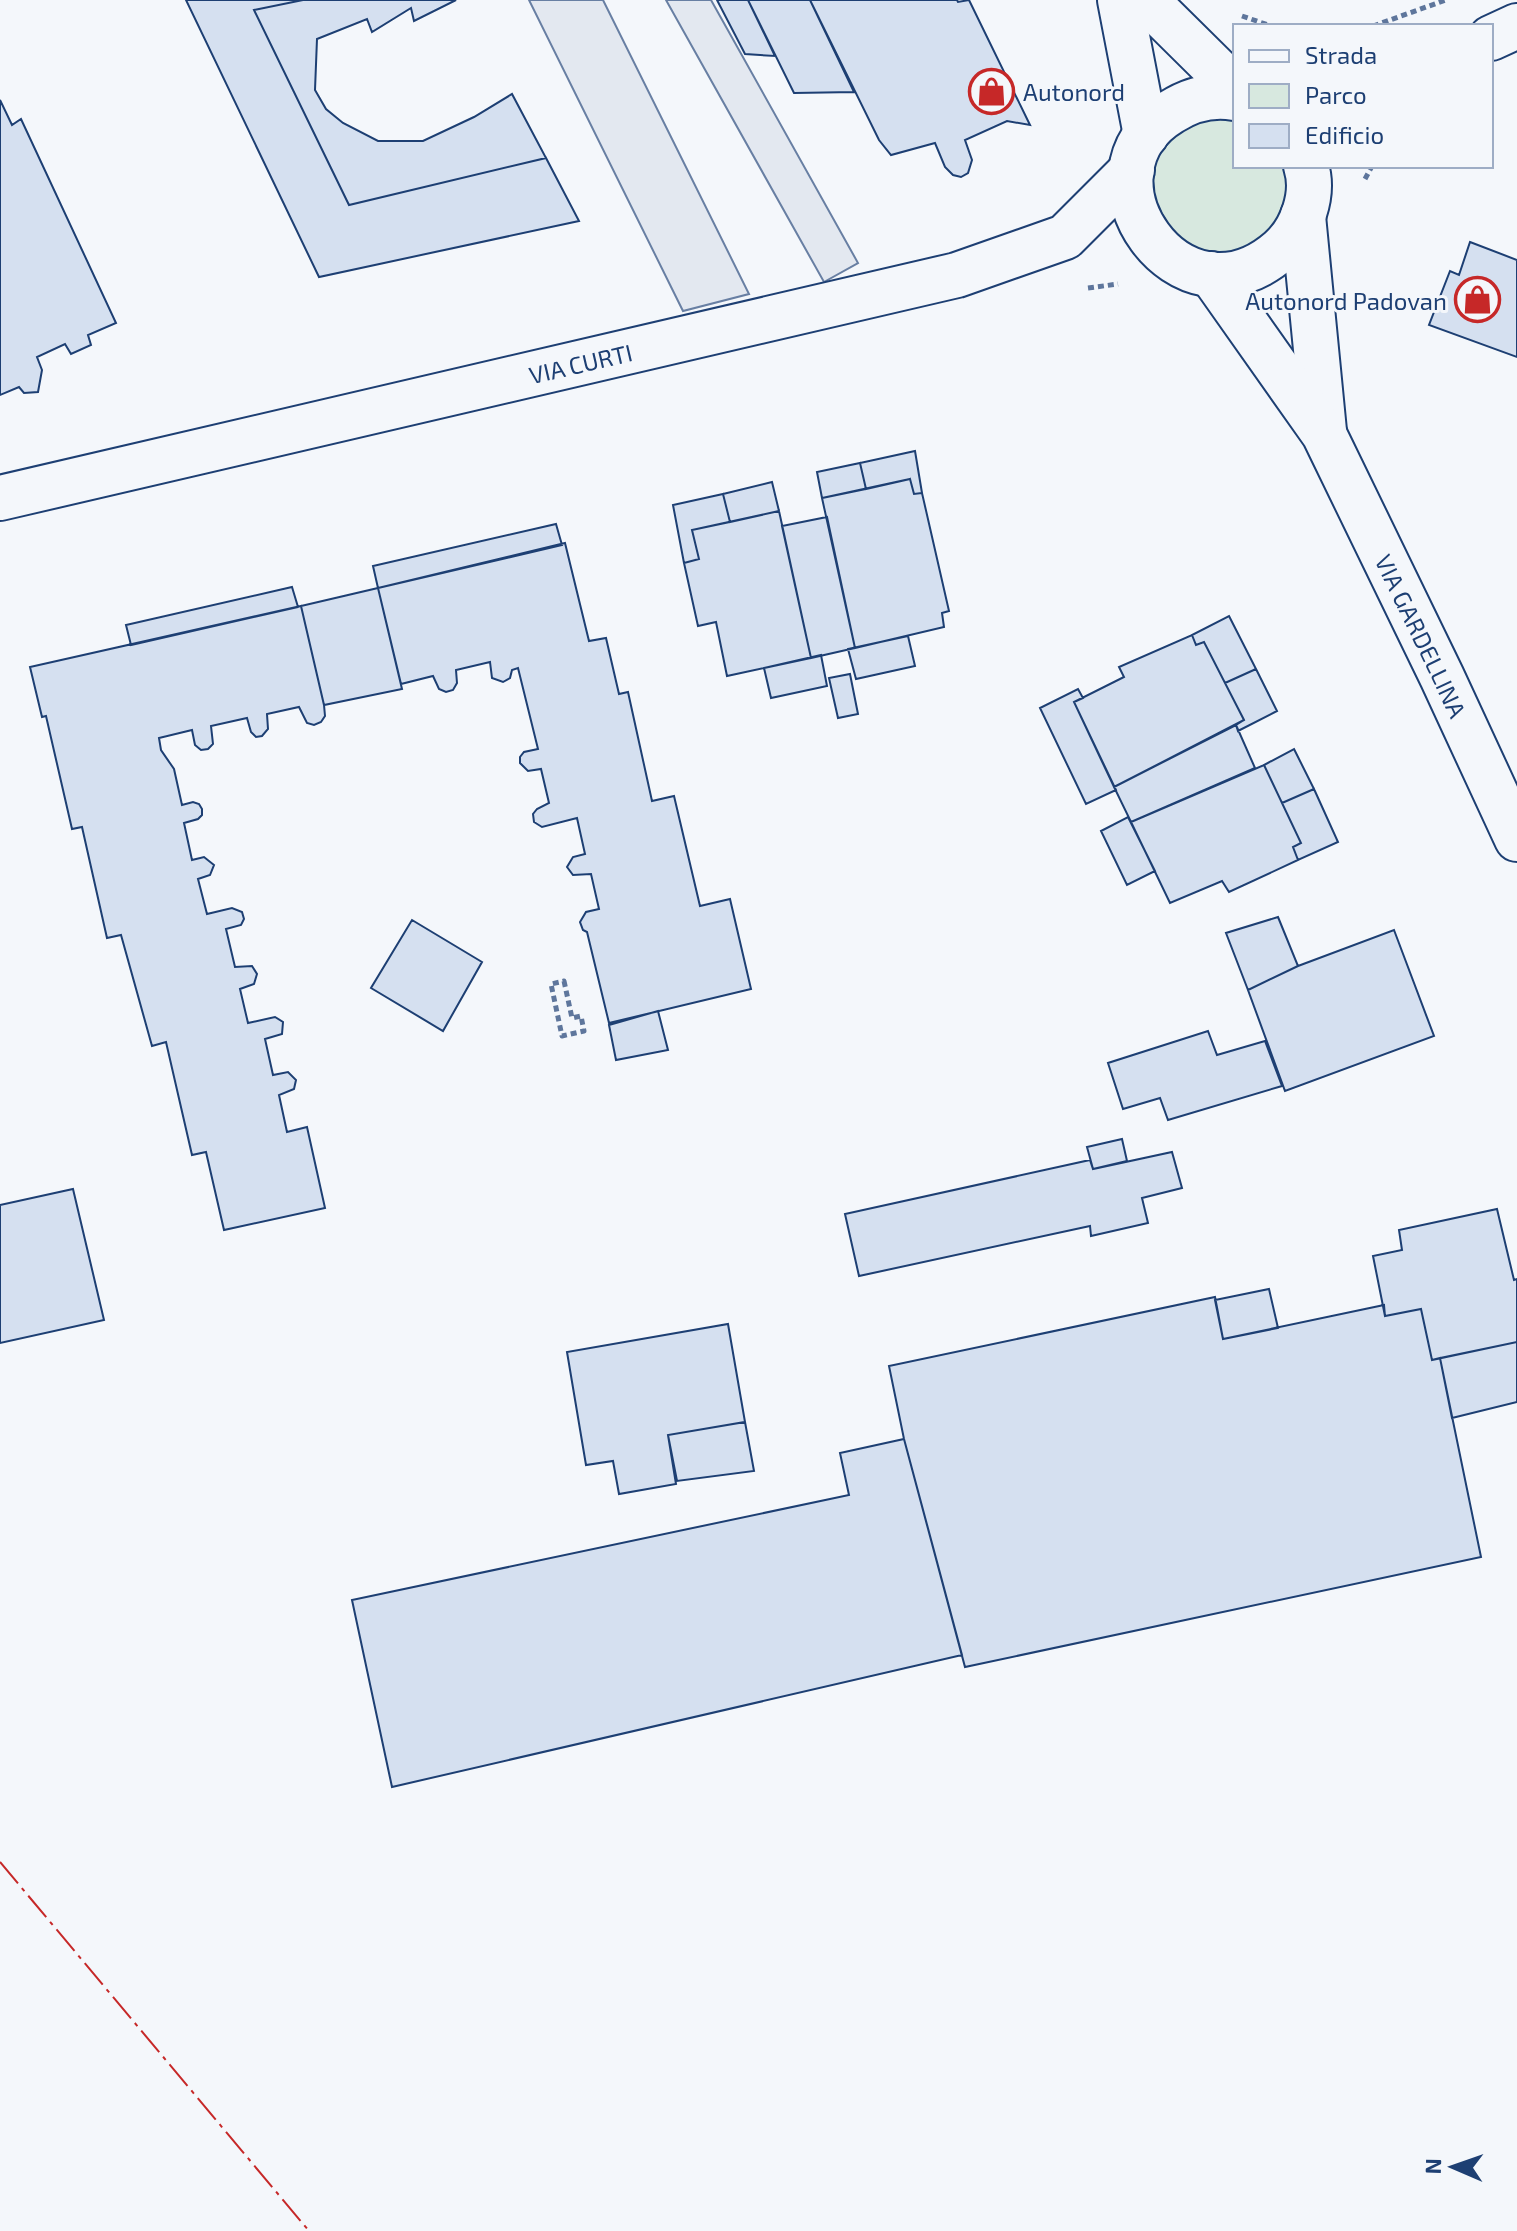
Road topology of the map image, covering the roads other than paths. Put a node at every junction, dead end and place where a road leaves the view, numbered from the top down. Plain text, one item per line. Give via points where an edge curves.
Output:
1 (1120, 0) edge
2 (1146, 0) edge
3 (1517, 26) edge
4 (1493, 37) edge
5 (1233, 86) edge
6 (1233, 98) edge
7 (1139, 153) junction
8 (1337, 168) edge
9 (1306, 194) edge
10 (1211, 274) junction
11 (1324, 434) junction
12 (0, 498) edge
13 (1517, 839) edge

1 - 7 street
2 - 5 street
3 - 4 street
6 - 7 street via 1202,98 1181,105 1161,118
7 - 10 street via 1132,195 1149,239 1187,268
7 - 12 street, VIA CURTI via 1065,237 957,275
8 - 9 street
9 - 10 street via 1289,242 1267,261 1239,272
9 - 11 street, VIA GARDELLINA
10 - 11 street, VIA GARDELLINA
11 - 13 street, VIA GARDELLINA

